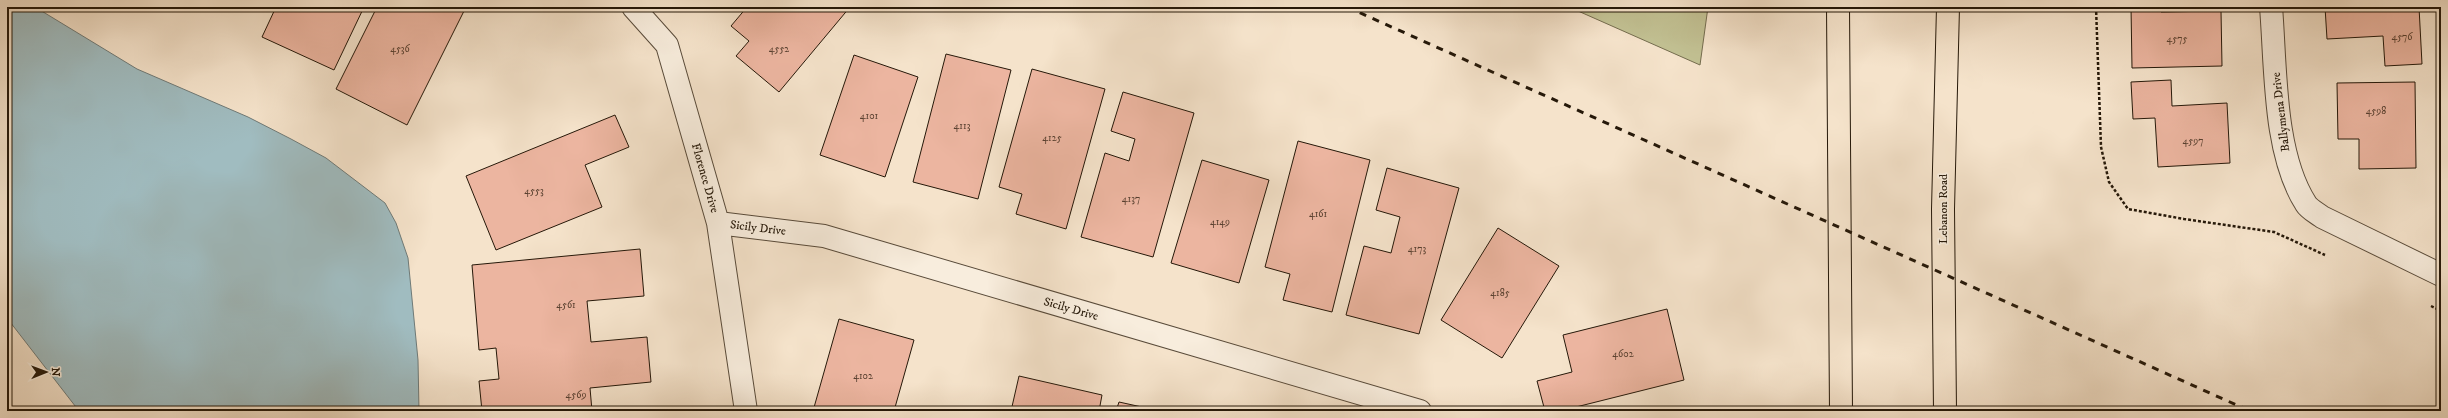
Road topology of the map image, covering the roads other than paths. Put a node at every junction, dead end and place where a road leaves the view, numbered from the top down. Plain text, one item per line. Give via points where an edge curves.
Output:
1 (633, 7) edge
2 (1838, 7) edge
3 (1948, 7) edge
4 (2271, 7) edge
5 (718, 224) junction
6 (2441, 275) edge
7 (746, 411) edge
8 (1420, 411) edge
9 (1842, 411) edge
10 (1945, 411) edge

1 - 5 street, Florence Drive via 667,45
2 - 9 main road
3 - 10 main road, Lebanon Road via 1943,209
4 - 6 street, Ballymena Drive via 2281,127 2287,160 2306,205 2322,217
5 - 7 street, Florence Drive
5 - 8 street, Sicily Drive via 824,236

